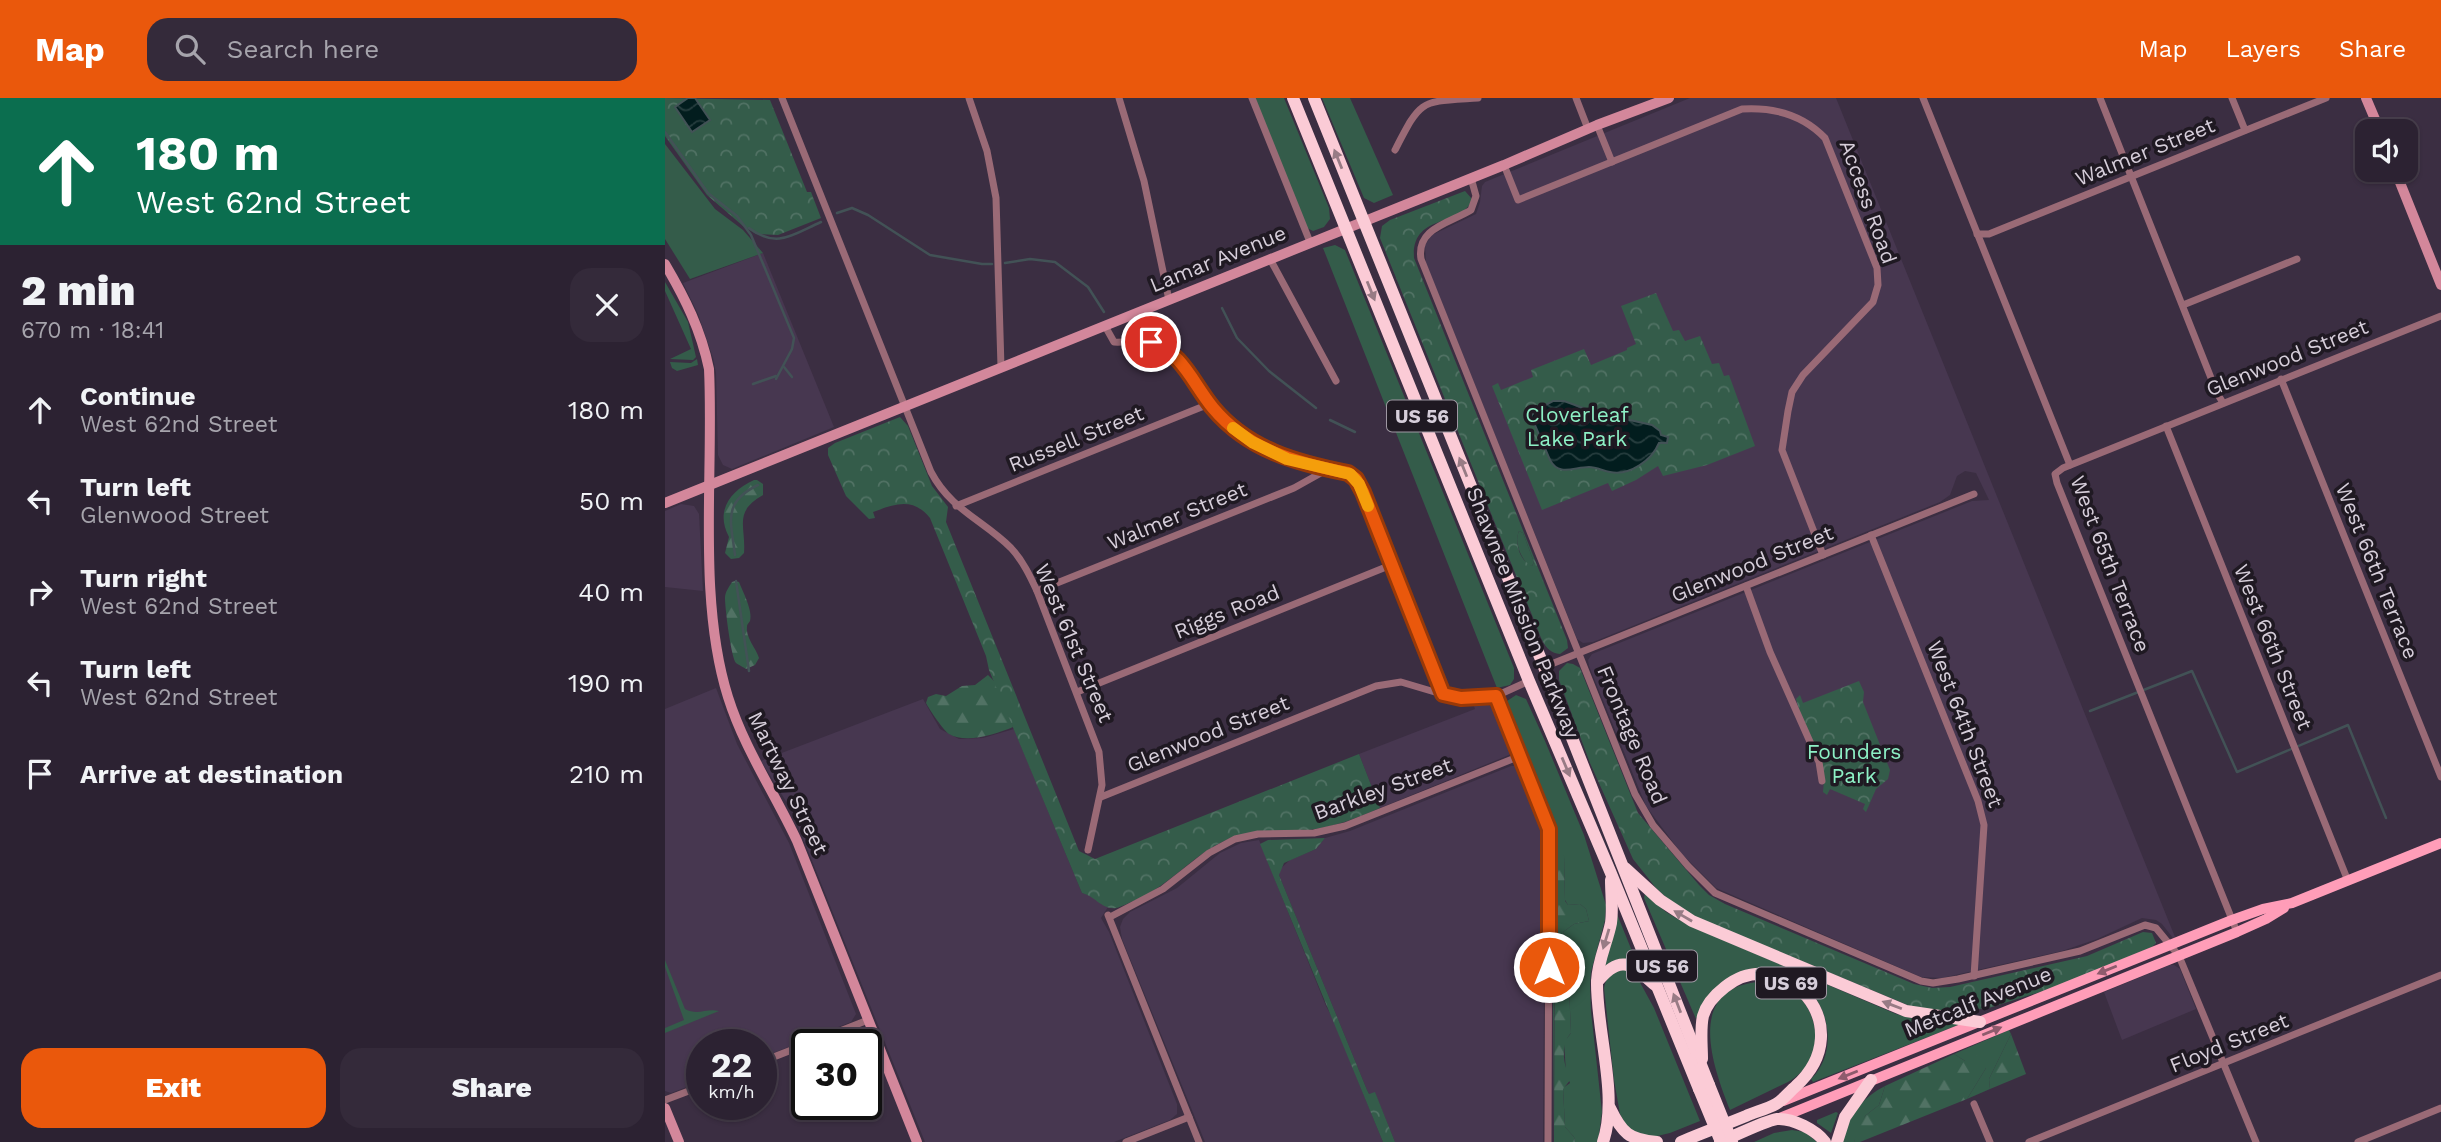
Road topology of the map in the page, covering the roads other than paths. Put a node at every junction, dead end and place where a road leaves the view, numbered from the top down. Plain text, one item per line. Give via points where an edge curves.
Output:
1 (782, 98) edge
2 (969, 98) edge
3 (1119, 98) edge
4 (1252, 98) edge
5 (1293, 98) edge
6 (1314, 98) edge
7 (1478, 98) edge
8 (1576, 98) edge
9 (1669, 98) edge
10 (1923, 98) edge
11 (2100, 98) edge
12 (2232, 98) edge
13 (2326, 98) edge
14 (2366, 98) edge
15 (2375, 119) edge
16 (1593, 127) junction
17 (2245, 130) junction
18 (1395, 150) dead end
19 (1612, 162) junction
20 (1504, 166) junction
21 (2132, 176) junction
22 (1471, 178) junction
23 (2400, 182) edge
24 (1363, 220) junction
25 (1346, 227) junction
26 (1977, 233) junction
27 (1310, 242) junction
28 (1270, 259) junction
29 (2297, 259) dead end
30 (665, 264) edge
31 (2441, 285) edge
32 (1169, 300) junction
33 (2183, 305) junction
34 (2441, 316) edge
35 (1105, 326) junction
36 (1001, 368) junction
37 (2281, 379) junction
38 (1336, 381) dead end
39 (2223, 403) junction
40 (1209, 404) junction
41 (904, 407) junction
42 (2165, 426) junction
43 (2070, 466) junction
44 (1328, 469) junction
45 (710, 485) junction
46 (1973, 494) dead end
47 (665, 503) edge
48 (956, 506) junction
49 (1871, 535) junction
50 (1822, 555) junction
51 (1391, 565) junction
52 (1746, 586) junction
53 (1037, 591) junction
54 (1577, 652) junction
55 (1518, 653) junction
56 (1544, 667) junction
57 (1529, 681) junction
58 (1077, 692) junction
59 (1443, 694) junction
60 (1496, 696) junction
61 (1556, 696) junction
62 (1520, 756) junction
63 (2441, 777) edge
64 (1822, 781) dead end
65 (1101, 797) junction
66 (2441, 843) edge
67 (1088, 850) dead end
68 (1617, 868) junction
69 (2348, 881) junction
70 (2292, 903) junction
71 (2232, 920) junction
72 (2237, 932) junction
73 (2170, 945) junction
74 (2179, 956) junction
75 (2441, 975) edge
76 (1974, 976) junction
77 (1597, 982) junction
78 (1658, 988) junction
79 (868, 1020) junction
80 (1980, 1022) junction
81 (777, 1056) edge
82 (2224, 1063) junction
83 (1702, 1067) junction
84 (1871, 1080) junction
85 (1704, 1087) junction
86 (686, 1092) edge
87 (665, 1100) edge
88 (1776, 1104) junction
89 (1974, 1104) dead end
90 (665, 1108) edge
91 (1610, 1108) junction
92 (2441, 1108) edge
93 (1189, 1117) junction
94 (1777, 1119) junction
95 (678, 1142) edge
96 (917, 1142) edge
97 (1126, 1142) edge
98 (1199, 1142) edge
99 (1548, 1142) edge
100 (1604, 1142) edge
101 (1657, 1142) edge
102 (1681, 1142) edge
103 (1720, 1142) edge
104 (1732, 1142) edge
105 (1825, 1142) edge
106 (1837, 1142) edge
107 (1990, 1142) edge
108 (2029, 1142) edge
109 (2256, 1142) edge
110 (2358, 1142) edge

1 - 41 street, West 61st Street
2 - 36 street via 987,151 996,198
3 - 32 street via 1144,181
4 - 27 street
5 - 25 highway, Shawnee Mission Parkway / US 56
24 -> 6 highway, Shawnee Mission Parkway / US 56
7 - 18 street via 1422,103
8 - 16 street
9 - 16 street, Lamar Avenue
10 - 26 street, West 65th Terrace
11 - 21 street
12 - 17 street
13 - 17 street, Walmer Street
14 - 15 street
16 - 19 street
16 - 20 street, Lamar Avenue
17 - 21 street, Walmer Street
19 - 20 street, Access Road via 1518,200
19 - 50 street, Access Road via 1742,109 1795,115 1825,138 1877,268 1878,285 1873,302 1804,375 1792,392 1788,411 1782,450
20 - 22 street, Lamar Avenue
21 - 26 street, Walmer Street via 1989,234
21 - 33 street
22 - 24 street, Lamar Avenue
22 - 54 street, Frontage Road via 1476,195 1471,210 1427,234 1421,243 1421,260
23 - 31 street
24 - 25 street, Lamar Avenue
56 -> 24 highway, Shawnee Mission Parkway / US 56
25 - 27 street, Lamar Avenue
25 -> 55 highway, Shawnee Mission Parkway / US 56
26 - 43 street, West 65th Terrace
27 - 28 street, Lamar Avenue
28 - 32 street, Lamar Avenue
28 - 38 street
29 - 33 street
30 - 45 street, Martway Street via 705,348
32 - 35 street, Lamar Avenue
33 - 39 street
34 - 37 street, Glenwood Street
35 - 36 street, Lamar Avenue
35 - 40 street via 1116,343 1151,342 1172,352
36 - 41 street, Lamar Avenue
37 - 39 street, Glenwood Street
37 - 63 street, West 66th Terrace
39 - 42 street, Glenwood Street
40 - 44 street via 1262,447 1297,463
40 - 48 street, Russell Street
41 - 45 street, Lamar Avenue
41 - 48 street, West 61st Street via 931,472
42 - 43 street, Glenwood Street
42 - 69 street, West 66th Street
43 - 71 street, West 65th Terrace via 2056,474 2056,483
44 - 51 street via 1350,474 1357,481
44 - 53 street, Walmer Street via 1294,488
45 - 47 street, Lamar Avenue
45 - 79 street, Martway Street via 712,595 727,694 749,751 797,841
46 - 49 street, Glenwood Street
48 - 53 street, West 61st Street via 1011,548
49 - 50 street, Glenwood Street
49 - 76 street, West 64th Street via 1984,825
50 - 52 street, Glenwood Street
51 - 58 street, Riggs Road
51 - 59 street
52 - 54 street, Glenwood Street
52 - 64 street via 1819,762
53 - 58 street, West 61st Street
54 - 56 street, Glenwood Street
54 - 76 street, Frontage Road via 1641,807 1706,885 1741,906 1921,981
55 - 56 highway
55 - 57 highway, Shawnee Mission Parkway / US 56
56 - 61 highway, Shawnee Mission Parkway / US 56
57 - 60 street, Glenwood Street
57 - 61 highway
57 -> 68 highway, Shawnee Mission Parkway / US 56
58 - 65 street, West 61st Street via 1100,752
59 - 60 street, Glenwood Street
59 - 65 street, Glenwood Street via 1401,682 1376,686
60 - 62 street
61 - 68 highway, Shawnee Mission Parkway / US 56
62 - 93 street, Barkley Street via 1345,826 1314,833 1258,834 1232,841 1163,889 1109,916
62 - 99 street via 1549,833
65 - 67 street, West 61st Street
66 - 69 main road, Metcalf Avenue
68 -> 77 highway via 1611,923
68 - 78 highway, Shawnee Mission Parkway / US 56
80 -> 68 highway via 1906,1011 1692,921
83 -> 68 highway, Shawnee Mission Parkway / US 56
69 - 70 main road, Metcalf Avenue
70 - 71 main road, Metcalf Avenue
70 - 72 main road, Metcalf Avenue
71 - 72 street, West 65th Terrace
71 - 73 main road, Metcalf Avenue
72 - 74 main road, Metcalf Avenue
73 - 74 street
73 - 76 street, Frontage Road via 2156,928 2145,925 2080,951
73 -> 80 main road, Metcalf Avenue
74 - 82 street
84 -> 74 main road, Metcalf Avenue
75 - 82 street, Floyd Street
77 - 78 highway via 1608,969 1623,963
77 - 91 highway
78 - 85 highway, Shawnee Mission Parkway / US 56
79 - 81 street
79 - 96 street, Martway Street
80 -> 88 main road, Metcalf Avenue
82 - 108 street, Floyd Street
82 - 109 street
83 - 85 highway, Shawnee Mission Parkway / US 56
83 - 88 highway, US 69 via 1702,1018 1723,988 1750,976 1788,981 1812,1002 1822,1036 1811,1071
84 - 94 main road, Metcalf Avenue
84 - 106 highway via 1845,1117
85 - 103 highway, Shawnee Mission Parkway / US 56, bridge
85 - 104 highway, Shawnee Mission Parkway / US 56, bridge
86 - 87 street
88 - 102 highway, Metcalf Avenue / US 69
89 - 107 street
90 - 95 street
91 - 100 highway
91 - 101 highway via 1627,1134
92 - 110 street
93 - 97 street
93 - 98 street
94 - 103 highway, Metcalf Avenue
94 - 105 highway via 1804,1125

